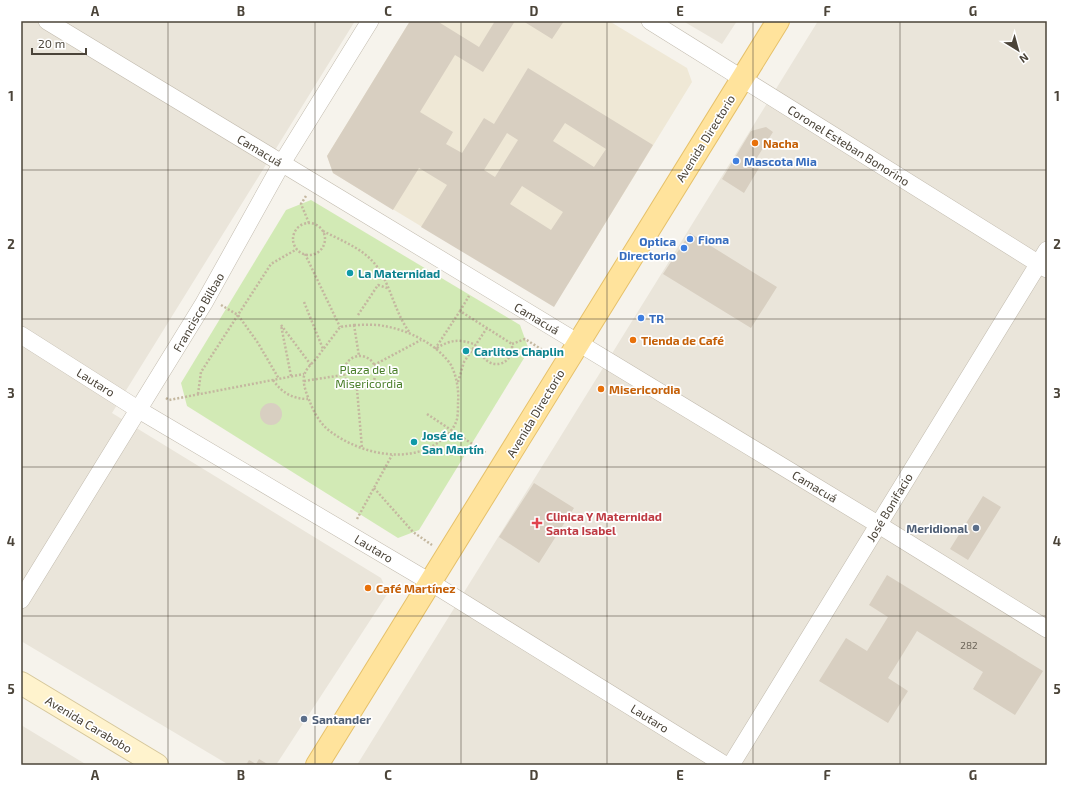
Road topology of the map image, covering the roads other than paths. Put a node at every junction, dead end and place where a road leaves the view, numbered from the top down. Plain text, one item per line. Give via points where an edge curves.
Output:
1 (48, 21) edge
2 (370, 21) edge
3 (650, 21) edge
4 (778, 21) edge
5 (742, 78) junction
6 (282, 163) junction
7 (1047, 250) edge
8 (1042, 267) edge
9 (21, 335) edge
10 (578, 343) junction
11 (139, 410) junction
12 (879, 525) junction
13 (430, 582) junction
14 (21, 600) edge
15 (1047, 629) edge
16 (21, 684) edge
17 (157, 765) edge
18 (317, 765) edge
19 (725, 765) edge
20 (731, 765) edge

1 - 6 street, Camacuá
2 - 6 street, Francisco Bilbao
3 - 5 street, Coronel Esteban Bonorino
4 - 5 main road, Avenida Directorio
5 - 8 street, Coronel Esteban Bonorino
5 - 10 main road, Avenida Directorio
6 - 10 street, Camacuá
6 - 11 street, Francisco Bilbao via 207,297
7 - 8 street, José Bonifacio
8 - 12 street, José Bonifacio
9 - 11 street, Lautaro
10 - 12 street, Camacuá
10 - 13 main road, Avenida Directorio
11 - 13 street, Lautaro
11 - 14 street, Francisco Bilbao
12 - 15 street, Camacuá
12 - 20 street, José Bonifacio
13 - 18 main road, Avenida Directorio
13 - 19 street, Lautaro
16 - 17 main road, Avenida Carabobo

